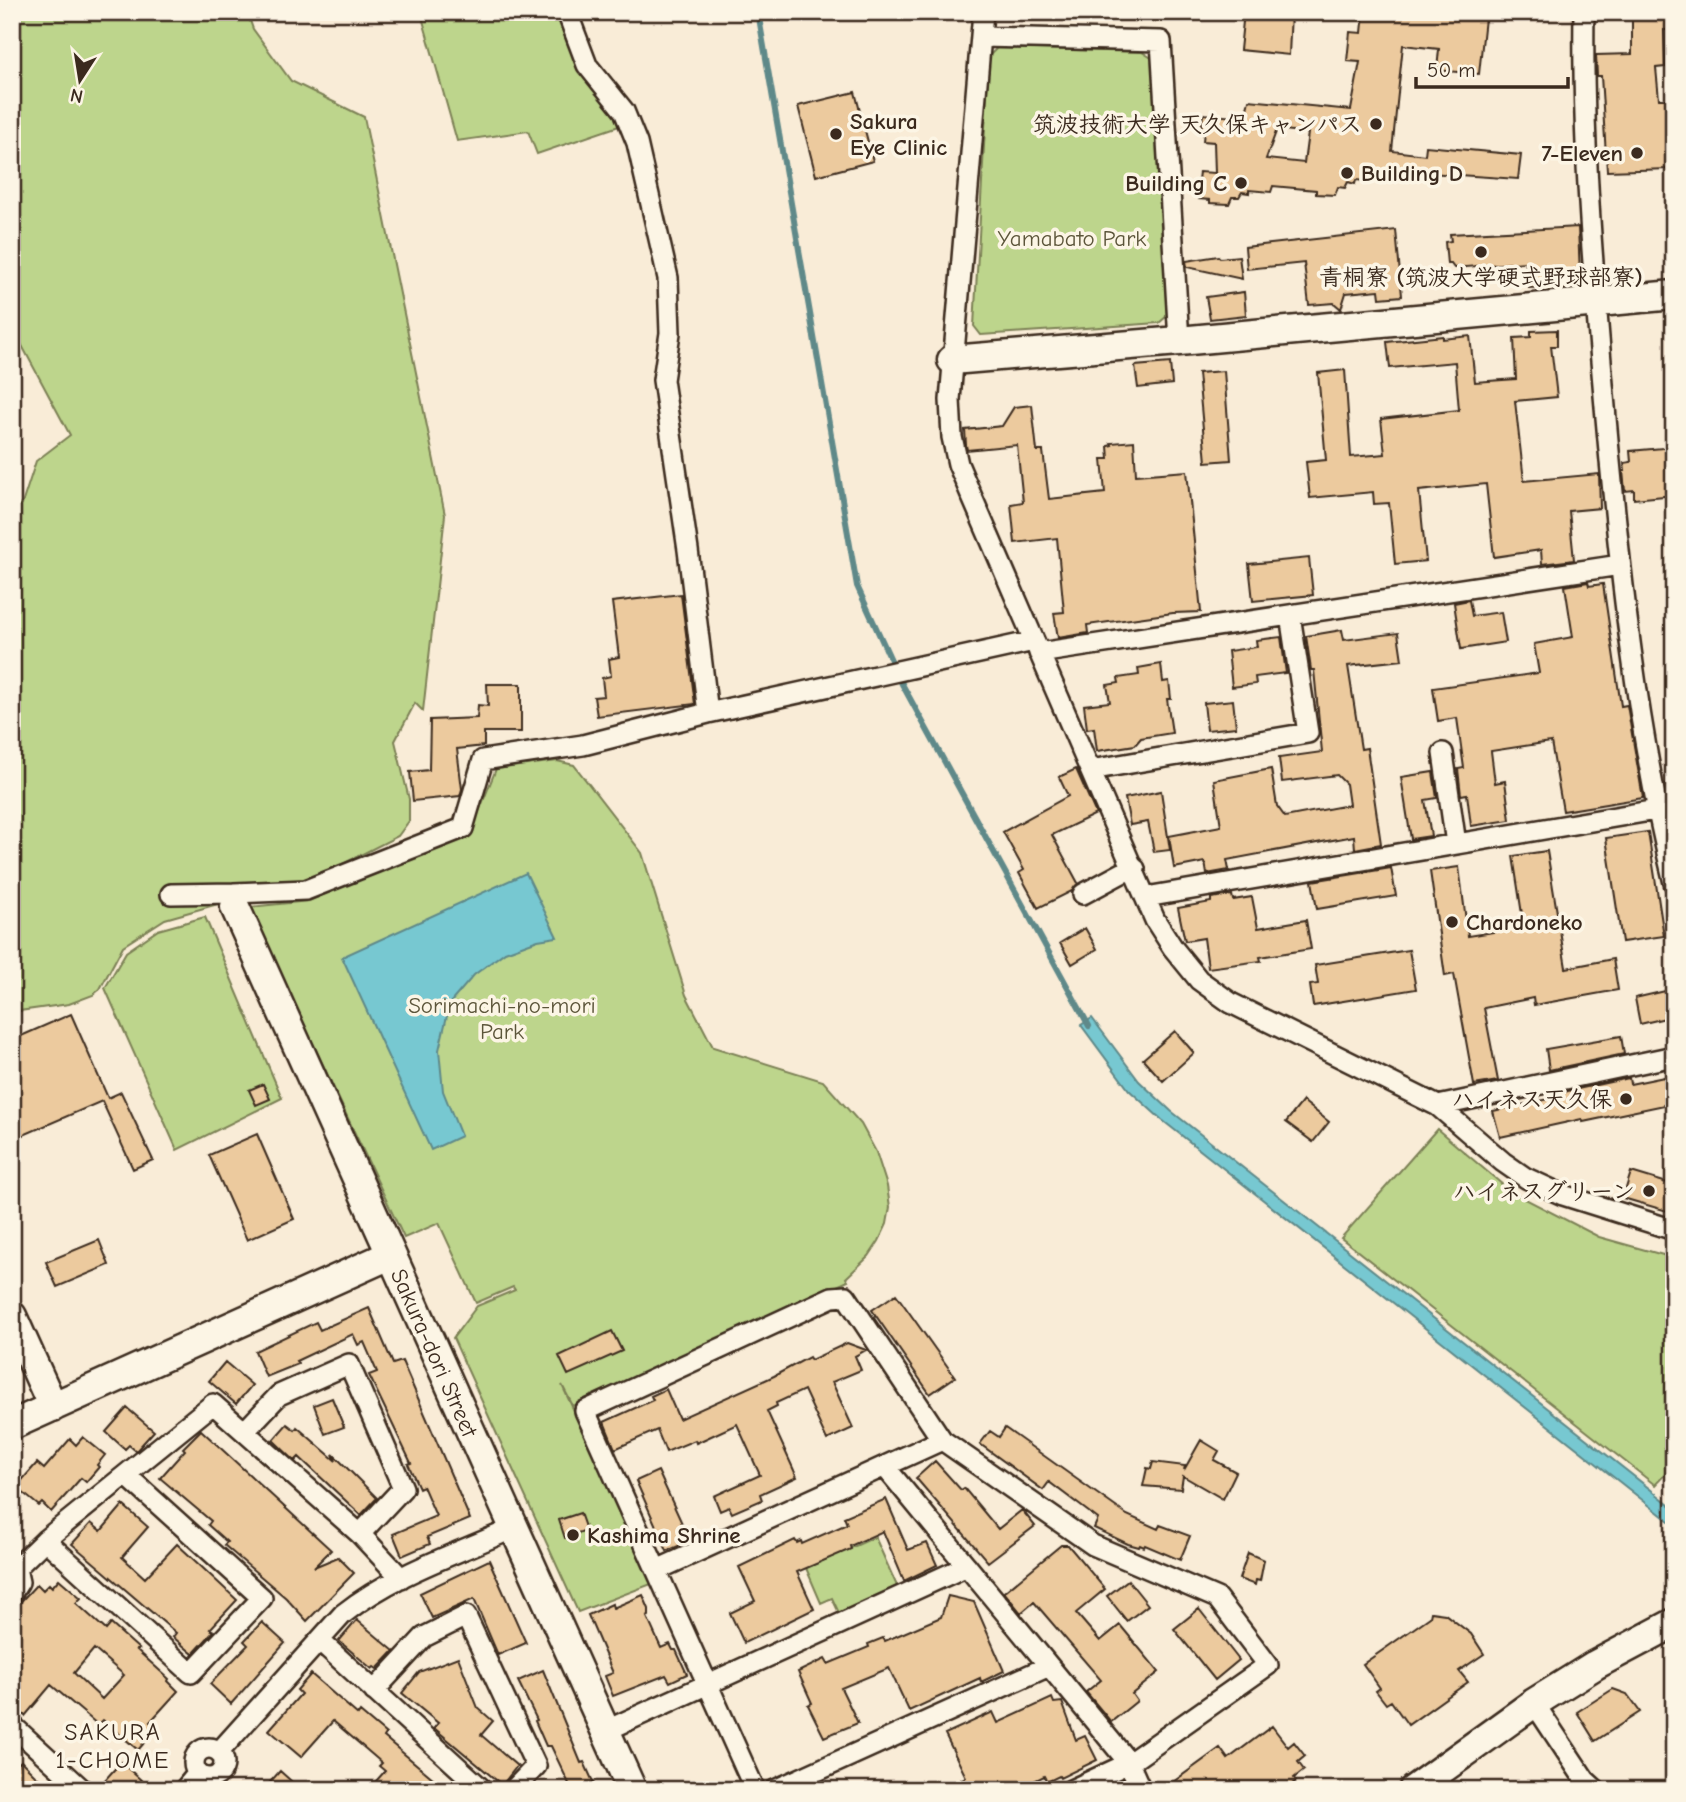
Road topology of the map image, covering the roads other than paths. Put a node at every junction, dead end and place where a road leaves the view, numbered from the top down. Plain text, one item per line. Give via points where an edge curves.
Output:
1 (567, 12) edge
2 (983, 12) edge
3 (1584, 12) edge
4 (981, 37) junction
5 (1674, 295) edge
6 (1596, 302) junction
7 (1179, 341) junction
8 (952, 360) junction
9 (1620, 565) junction
10 (1290, 615) junction
11 (1037, 647) junction
12 (708, 713) junction
13 (1443, 752) dead end
14 (1090, 769) junction
15 (1656, 810) junction
16 (1456, 844) junction
17 (1135, 869) junction
18 (1674, 883) edge
19 (172, 894) dead end
20 (1083, 894) dead end
21 (1146, 897) junction
22 (234, 900) junction
23 (1674, 1056) edge
24 (1438, 1106) junction
25 (1674, 1230) edge
26 (390, 1255) junction
27 (12, 1316) edge
28 (53, 1407) junction
29 (12, 1425) edge
30 (245, 1431) junction
31 (943, 1440) junction
32 (886, 1468) junction
33 (127, 1476) junction
34 (514, 1528) junction
35 (360, 1534) junction
36 (45, 1541) junction
37 (967, 1566) junction
38 (13, 1569) edge
39 (657, 1570) junction
40 (401, 1578) junction
41 (12, 1593) edge
42 (1674, 1623) edge
43 (320, 1641) junction
44 (1049, 1666) junction
45 (708, 1685) junction
46 (374, 1691) junction
47 (1534, 1703) junction
48 (13, 1727) edge
49 (605, 1731) junction
50 (1129, 1763) junction
51 (83, 1790) edge
52 (184, 1790) edge
53 (483, 1790) edge
54 (513, 1790) edge
55 (632, 1790) edge
56 (755, 1790) edge
57 (775, 1790) edge
58 (1070, 1790) edge
59 (1141, 1790) edge
60 (1413, 1790) edge
61 (1596, 1790) edge

1 - 12 street via 587,65 624,111 638,143 668,278 670,333 663,380
2 - 4 street
3 - 6 street
4 - 7 street via 1161,41
4 - 8 street
5 - 6 street
6 - 7 street
6 - 9 street
7 - 8 street
8 - 11 street via 952,437 958,464
9 - 10 street
9 - 15 street
10 - 11 street
10 - 14 street via 1308,733
11 - 12 street via 910,668
11 - 14 street
12 - 22 street via 583,745 483,760 463,828 306,890
13 - 16 street
14 - 17 street
15 - 16 street
15 - 18 street
16 - 21 street
17 - 20 street
17 - 21 street
19 - 22 street
21 - 24 street via 1172,948 1199,980 1231,1003
22 - 26 street
23 - 24 street
24 - 25 street via 1526,1178 1563,1195
26 - 28 street, Sakura-dori Street
26 - 34 street, Sakura-dori Street
27 - 28 street
28 - 29 street, Sakura-dori Street
30 - 33 street via 213,1404
30 - 35 street
30 - 35 street via 279,1395 349,1364 403,1488
31 - 32 street
31 - 39 street via 846,1296 832,1297 585,1411
31 - 50 street via 1093,1545 1217,1598 1268,1665
32 - 37 street
32 - 39 street
33 - 36 street
33 - 36 street via 261,1598 191,1672
34 - 40 street
34 - 49 street, Sakura-dori Street
35 - 40 street
36 - 38 street
37 - 44 street
37 - 45 street
38 - 41 street via 19,1582
39 - 45 street
40 - 43 street via 361,1599
42 - 47 street
43 - 46 street
43 - 52 street via 219,1752 223,1760 219,1773 211,1778 198,1773
44 - 50 street
44 - 57 street
45 - 49 street
45 - 56 street
46 - 53 street
46 - 54 street via 424,1637 466,1616 536,1766
47 - 60 street
47 - 61 street
48 - 51 street
49 - 55 street, Sakura-dori Street
50 - 58 street
50 - 59 street

